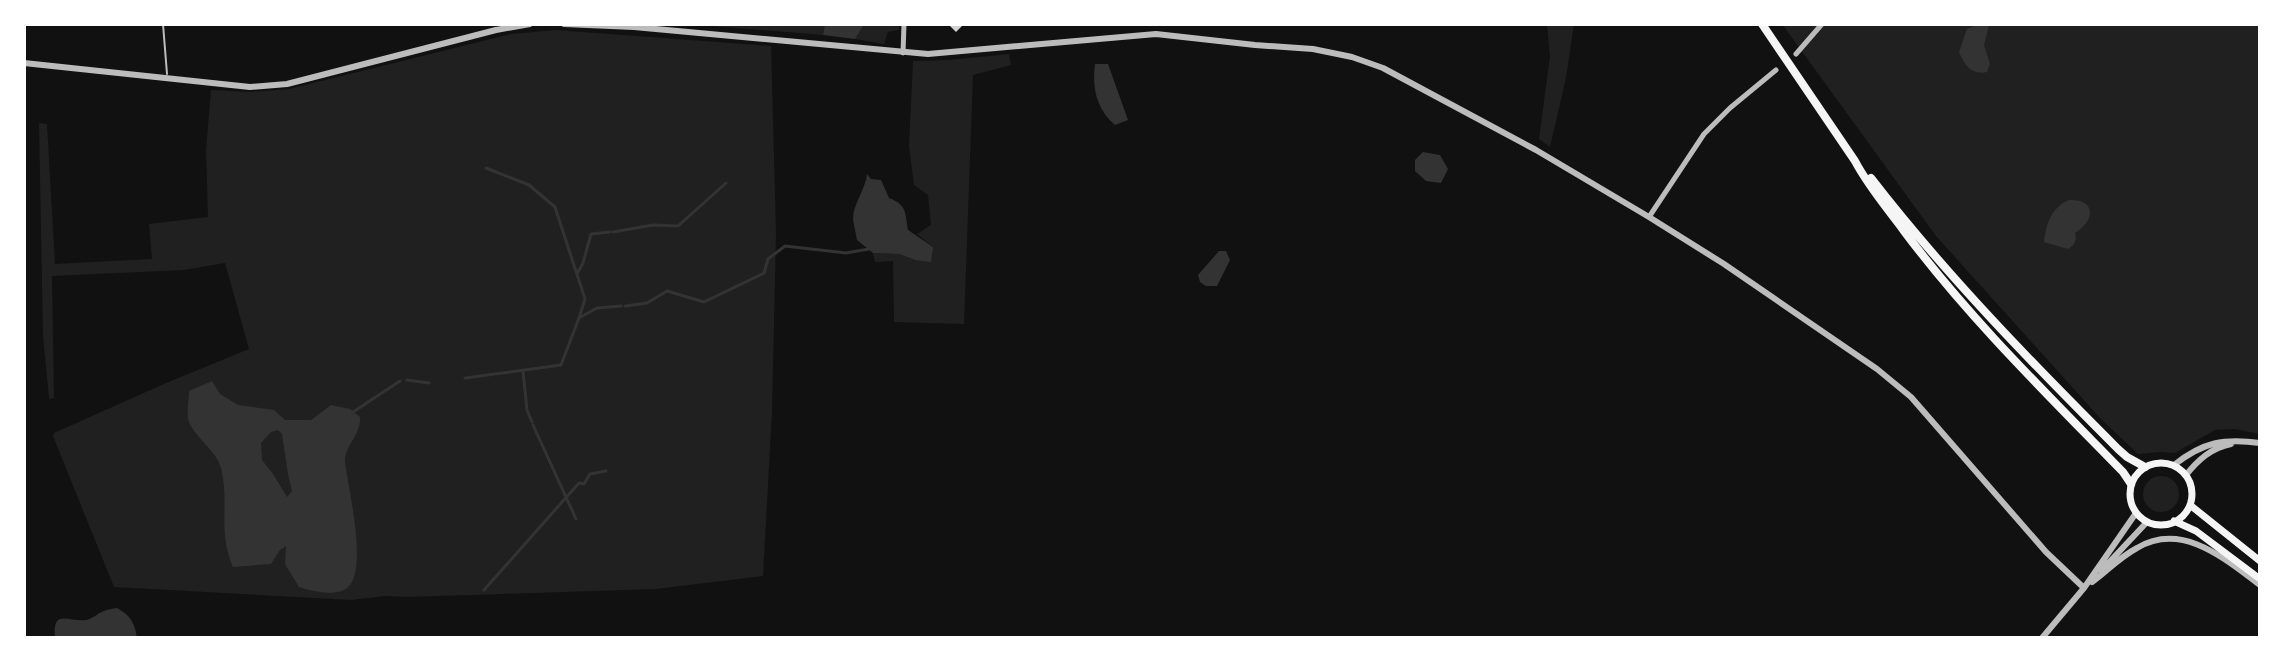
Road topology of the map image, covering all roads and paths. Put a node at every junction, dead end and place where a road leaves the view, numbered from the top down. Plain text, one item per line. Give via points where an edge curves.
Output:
1 (163, 24) edge
2 (530, 24) edge
3 (564, 24) edge
4 (904, 24) edge
5 (1762, 24) edge
6 (1822, 24) edge
7 (903, 54) junction
8 (1796, 54) dead end
9 (24, 63) edge
10 (1776, 70) dead end
11 (167, 80) junction
12 (1855, 161) junction
13 (1649, 217) junction
14 (2245, 441) junction
15 (2260, 443) edge
16 (2174, 465) junction
17 (2145, 467) junction
18 (2186, 475) junction
19 (2131, 484) junction
20 (2190, 505) junction
21 (2136, 513) junction
22 (2174, 521) junction
23 (2147, 522) junction
24 (2260, 561) edge
25 (2260, 579) edge
26 (2092, 582) junction
27 (2260, 585) edge
28 (2084, 588) junction
29 (2042, 638) edge

1 - 11 lane
2 - 11 street via 287,84 250,87
3 - 7 street
4 - 7 street
5 - 12 highway
6 - 8 street
7 - 13 street via 1156,34 1352,57 1383,68
9 - 11 street
10 - 13 street via 1704,134
12 - 17 highway via 1980,308 2107,439
12 - 19 highway via 1954,293
13 - 28 street via 1911,397
14 - 15 street
14 - 16 street via 2206,445
14 - 18 street via 2209,452
16 - 17 main road
16 - 18 main road
17 - 19 main road
18 - 20 main road
19 - 21 main road via 2130,502
20 - 22 main road
20 - 24 main road
21 - 23 main road
21 - 28 street
22 - 23 main road
22 - 25 main road via 2196,531
23 - 26 street
26 - 27 street via 2141,545 2179,539 2211,551
26 - 28 street
28 - 29 street

